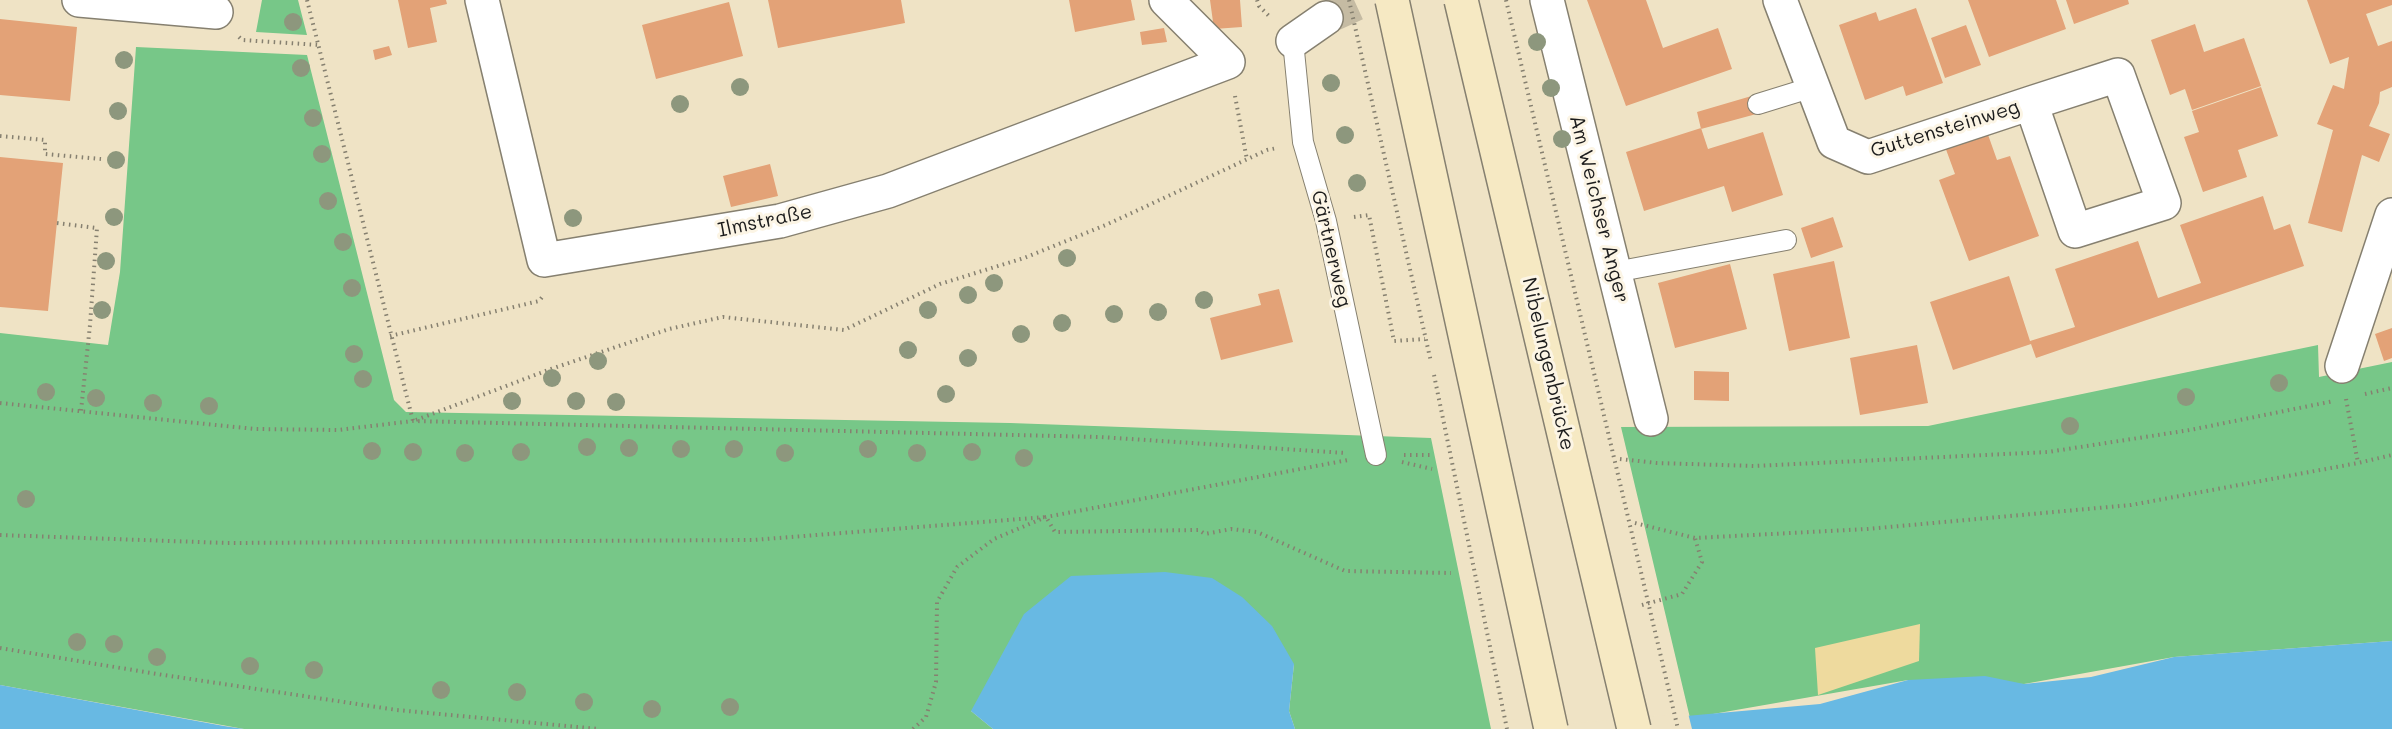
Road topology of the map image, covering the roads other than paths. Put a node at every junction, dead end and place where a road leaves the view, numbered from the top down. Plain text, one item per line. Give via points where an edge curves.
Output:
1 (79, 0) edge
2 (482, 0) edge
3 (1166, 0) edge
4 (1392, 0) edge
5 (1461, 0) edge
6 (1547, 0) edge
7 (1780, 0) edge
8 (1337, 9) tunnel mouth
9 (216, 12) road end
10 (1293, 42) joint
11 (1813, 87) junction
12 (2031, 103) junction
13 (1758, 104) dead end
14 (2392, 215) edge
15 (1786, 240) dead end
16 (1615, 272) junction
17 (2342, 366) dead end
18 (1651, 419) dead end
19 (1376, 455) road end
20 (1551, 729) edge
21 (1634, 729) edge

1 - 9 street
2 - 3 street, Ilmstraße via 544,260 780,221 888,191 1228,62
4 - 20 main road, bridge
5 - 21 main road, Nibelungenbrücke, bridge
6 - 16 street, Am Weichser Anger
7 - 11 street, Guttensteinweg
8 - 10 street
10 - 19 lane, Gärtnerweg via 1303,142 1326,220
11 - 12 street, Guttensteinweg via 1834,142 1868,157
11 - 13 lane
12 - 12 street, Guttensteinweg via 2075,231 2164,203 2118,75
14 - 17 street
15 - 16 lane
16 - 18 street, Am Weichser Anger

